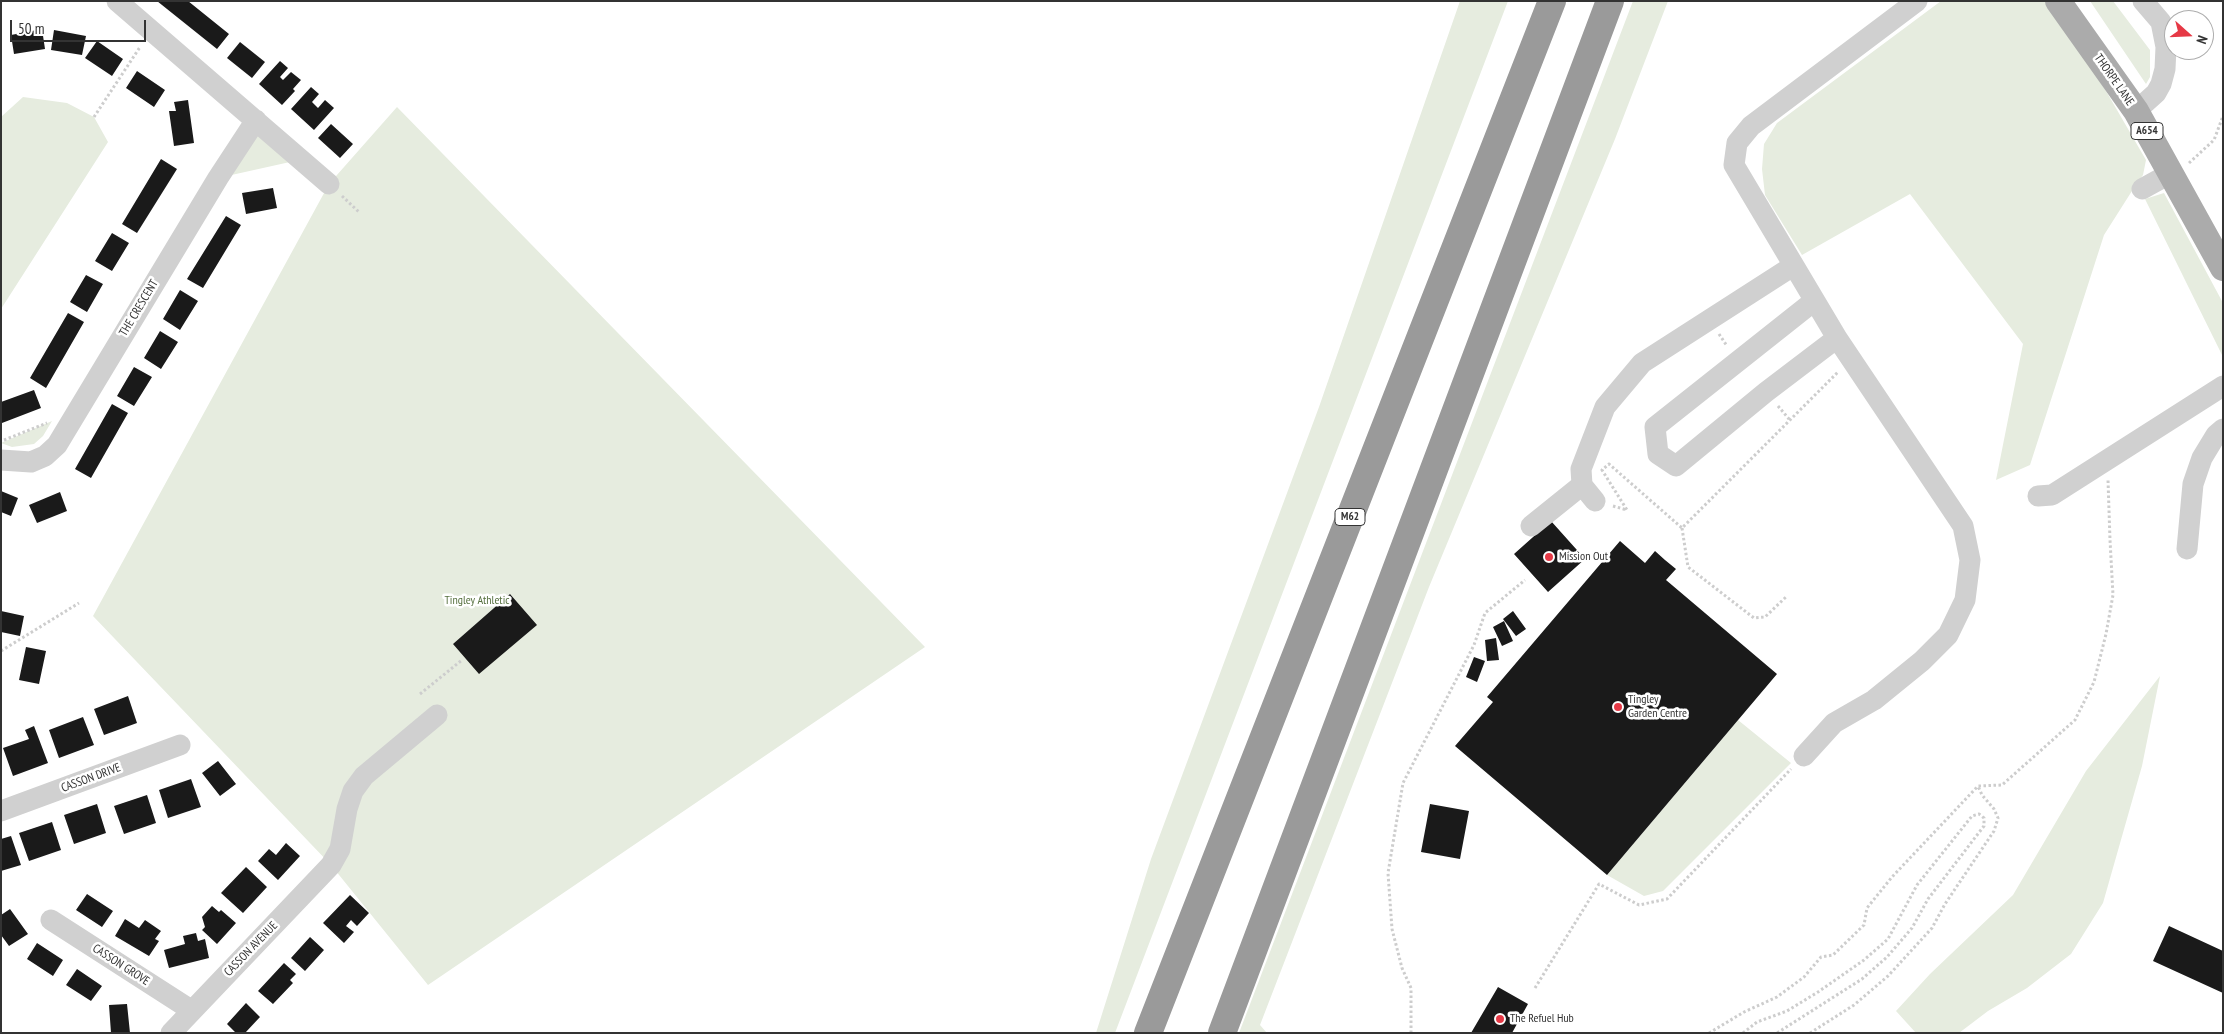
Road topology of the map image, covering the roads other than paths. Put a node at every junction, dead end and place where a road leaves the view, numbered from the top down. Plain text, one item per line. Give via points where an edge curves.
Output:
1 (117, 1) edge
2 (1552, 1) edge
3 (1610, 1) edge
4 (1916, 1) edge
5 (2058, 1) edge
6 (2143, 1) edge
7 (2136, 111) junction
8 (256, 120) junction
9 (2171, 173) junction
10 (330, 184) road end
11 (2142, 189) dead end
12 (1793, 266) junction
13 (2223, 268) edge
14 (1814, 300) junction
15 (1837, 338) junction
16 (2223, 386) edge
17 (2223, 429) edge
18 (1, 460) edge
19 (2038, 496) dead end
20 (1531, 526) dead end
21 (2187, 549) dead end
22 (437, 715) dead end
23 (180, 745) dead end
24 (1804, 756) road end
25 (1, 811) edge
26 (51, 920) dead end
27 (191, 1010) junction
28 (170, 1033) edge
29 (1148, 1033) edge
30 (1222, 1033) edge

1 - 8 street
2 - 29 highway, M62
3 - 30 highway
4 - 12 street via 1751,126 1737,143 1734,165
5 - 7 main road, THORPE LANE / A654
6 - 7 street via 2161,22 2166,47 2165,69 2156,93
7 - 9 main road, THORPE LANE / A654
8 - 10 street
8 - 18 street, THE CRESCENT via 57,445 45,456 31,462
9 - 11 street
9 - 13 main road, THORPE LANE / A654
12 - 14 street
12 - 20 street via 1642,363 1605,407 1581,469 1588,493
14 - 15 street
14 - 15 street via 1655,427 1658,454 1676,466
15 - 24 street via 1963,526 1970,560 1965,600 1948,635 1874,700 1834,724
16 - 19 street via 2052,495
17 - 21 street via 2202,458 2193,484
22 - 27 street, CASSON AVENUE via 364,776 346,809 340,849 331,865
23 - 25 street, CASSON DRIVE
26 - 27 street, CASSON GROVE
27 - 28 street, CASSON AVENUE

